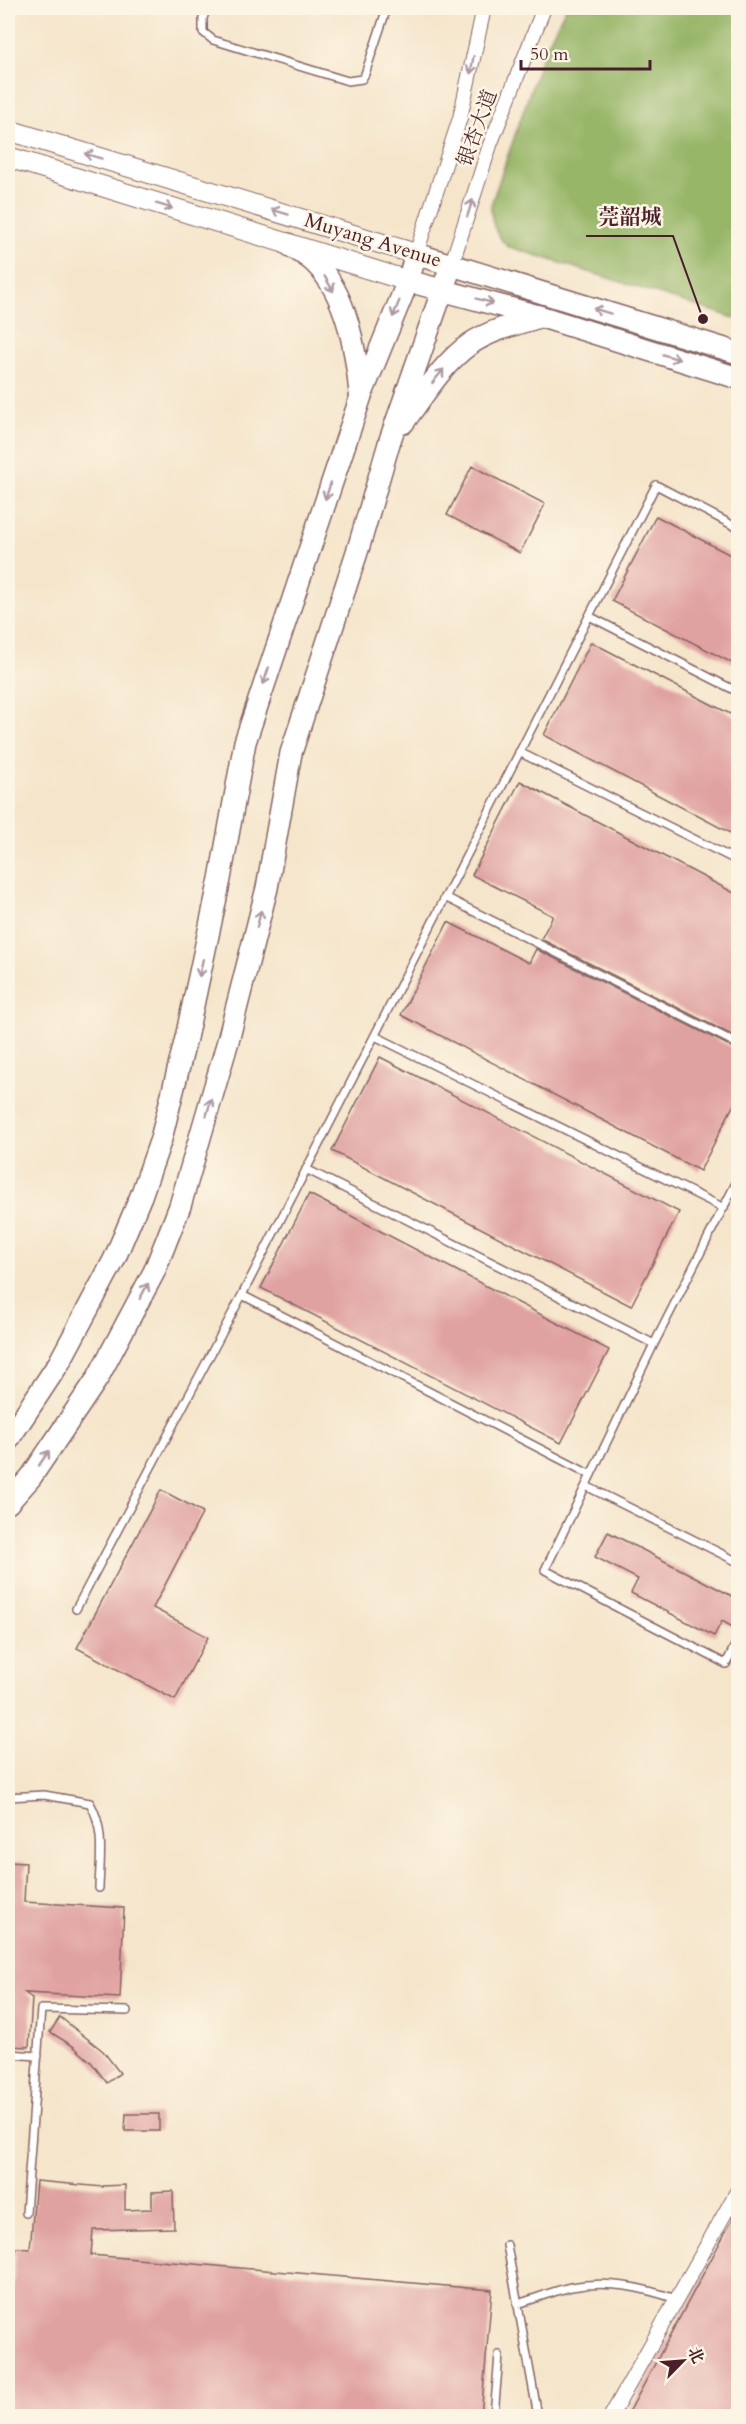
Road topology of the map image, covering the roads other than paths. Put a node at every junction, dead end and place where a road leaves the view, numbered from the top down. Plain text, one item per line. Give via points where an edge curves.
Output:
1 (207, 8) edge
2 (387, 8) edge
3 (483, 8) edge
4 (544, 8) edge
5 (8, 130) edge
6 (8, 158) edge
7 (288, 244) junction
8 (416, 254) junction
9 (452, 264) junction
10 (408, 280) junction
11 (443, 290) junction
12 (542, 317) junction
13 (738, 353) edge
14 (738, 378) edge
15 (361, 396) junction
16 (390, 440) junction
17 (738, 528) edge
18 (589, 616) junction
19 (738, 692) edge
20 (519, 752) junction
21 (738, 861) edge
22 (445, 897) junction
23 (375, 1036) junction
24 (738, 1044) edge
25 (306, 1169) junction
26 (738, 1179) edge
27 (724, 1208) junction
28 (242, 1295) junction
29 (654, 1344) junction
30 (8, 1440) edge
31 (591, 1475) junction
32 (586, 1486) junction
33 (8, 1503) edge
34 (738, 1562) edge
35 (76, 1610) dead end
36 (738, 1642) edge
37 (8, 1797) edge
38 (99, 1887) dead end
39 (127, 2011) dead end
40 (8, 2054) edge
41 (38, 2056) junction
42 (738, 2190) edge
43 (26, 2213) dead end
44 (507, 2245) dead end
45 (676, 2299) junction
46 (518, 2304) junction
47 (500, 2355) dead end
48 (494, 2416) edge
49 (538, 2416) edge
50 (610, 2416) edge

1 - 2 lane via 203,32 213,40 348,81 362,79 365,74
3 -> 8 street, 银杏大道 via 459,118
9 -> 4 street, 银杏大道 via 490,145
8 -> 5 main road, Muyang Avenue
6 -> 7 main road, Muyang Avenue
7 - 10 main road, Muyang Avenue
7 -> 15 main road via 315,263 338,301 356,353
8 - 9 main road, Muyang Avenue
8 - 10 main road
9 - 11 main road
13 -> 9 main road, Muyang Avenue
10 - 11 main road, Muyang Avenue
10 -> 15 main road
11 -> 12 main road, Muyang Avenue
11 - 16 main road
12 -> 14 main road, Muyang Avenue
16 -> 12 main road via 456,356 472,343 498,330
15 -> 30 main road via 245,742 186,1038 154,1158 114,1260 60,1363
33 -> 16 main road via 31,1477 97,1379 154,1272 180,1206 264,899 291,753
17 - 18 lane via 656,485
18 - 19 lane
18 - 20 lane
20 - 21 lane
20 - 22 lane
22 - 23 lane
22 - 24 lane
23 - 25 lane
23 - 27 lane
25 - 28 lane
25 - 29 lane
26 - 27 lane
27 - 29 lane
28 - 31 lane
28 - 35 lane
29 - 31 lane
31 - 32 lane
32 - 34 lane
32 - 36 lane via 545,1570 726,1664
37 - 38 lane via 44,1795 90,1803 101,1830
39 - 41 lane via 41,2009
40 - 41 lane
41 - 43 lane
42 - 45 street
44 - 46 lane
45 - 46 lane via 648,2290 599,2283 569,2287
45 - 50 street
46 - 49 lane
47 - 48 lane

